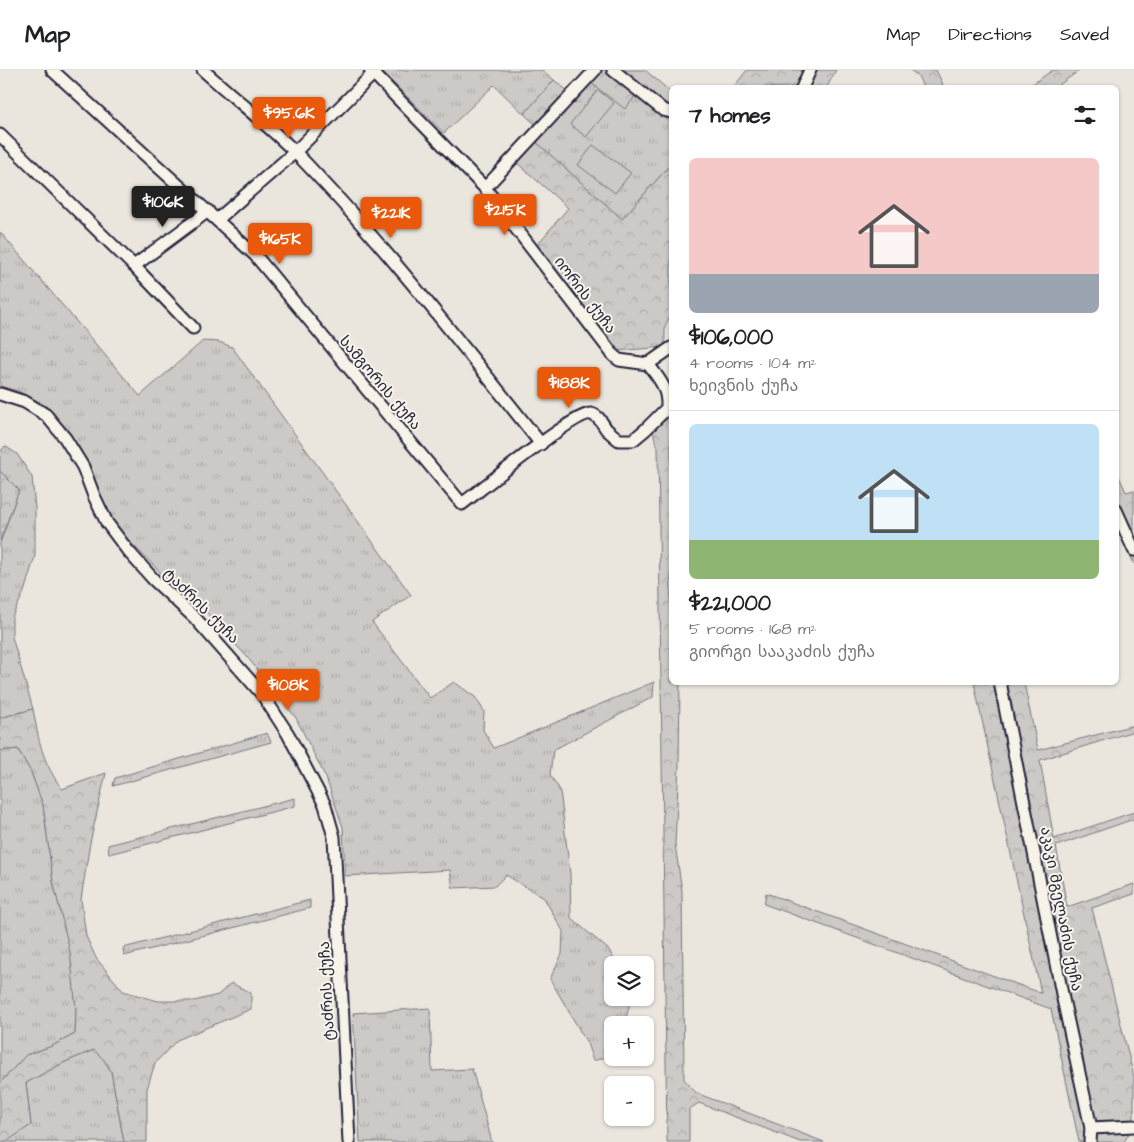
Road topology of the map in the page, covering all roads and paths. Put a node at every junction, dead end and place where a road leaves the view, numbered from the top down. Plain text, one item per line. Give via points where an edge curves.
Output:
1 (52, 70) edge
2 (203, 70) edge
3 (595, 70) edge
4 (613, 70) edge
5 (810, 70) edge
6 (372, 72) edge
7 (803, 85) edge
8 (669, 112) edge
9 (0, 135) edge
10 (294, 152) junction
11 (485, 188) junction
12 (208, 211) junction
13 (218, 219) junction
14 (134, 266) junction
15 (193, 328) dead end
16 (669, 349) edge
17 (648, 364) junction
18 (0, 394) edge
19 (540, 444) junction
20 (1119, 517) edge
21 (1134, 550) edge
22 (1001, 685) edge
23 (1134, 1126) edge
24 (1091, 1128) junction
25 (349, 1142) edge
26 (1090, 1142) edge

1 - 12 street, სამგორის ქუჩა
2 - 10 street
3 - 11 street
4 - 8 street
5 - 7 street
6 - 10 street
6 - 11 street, იორის ქუჩა
9 - 14 street
10 - 13 street
10 - 19 street via 361,223 437,313
11 - 17 street, იორის ქუჩა via 609,351 619,360
12 - 13 street, სამგორის ქუჩა
12 - 14 street
13 - 19 street, სამგორის ქუჩა via 255,255 462,504
14 - 15 street
16 - 17 street
17 - 19 street, სამგორის ქუჩა via 662,383 668,397 667,408 633,440 619,440 599,418 590,414
18 - 25 street, ტაძრის ქუჩა via 25,402 46,415 65,438 83,467 107,523 128,552 195,618 262,694 288,734 325,805 334,837
20 - 21 street
22 - 24 street, აკაკი მგელაძის ქუჩა
23 - 24 street
24 - 26 street, აკაკი მგელაძის ქუჩა

